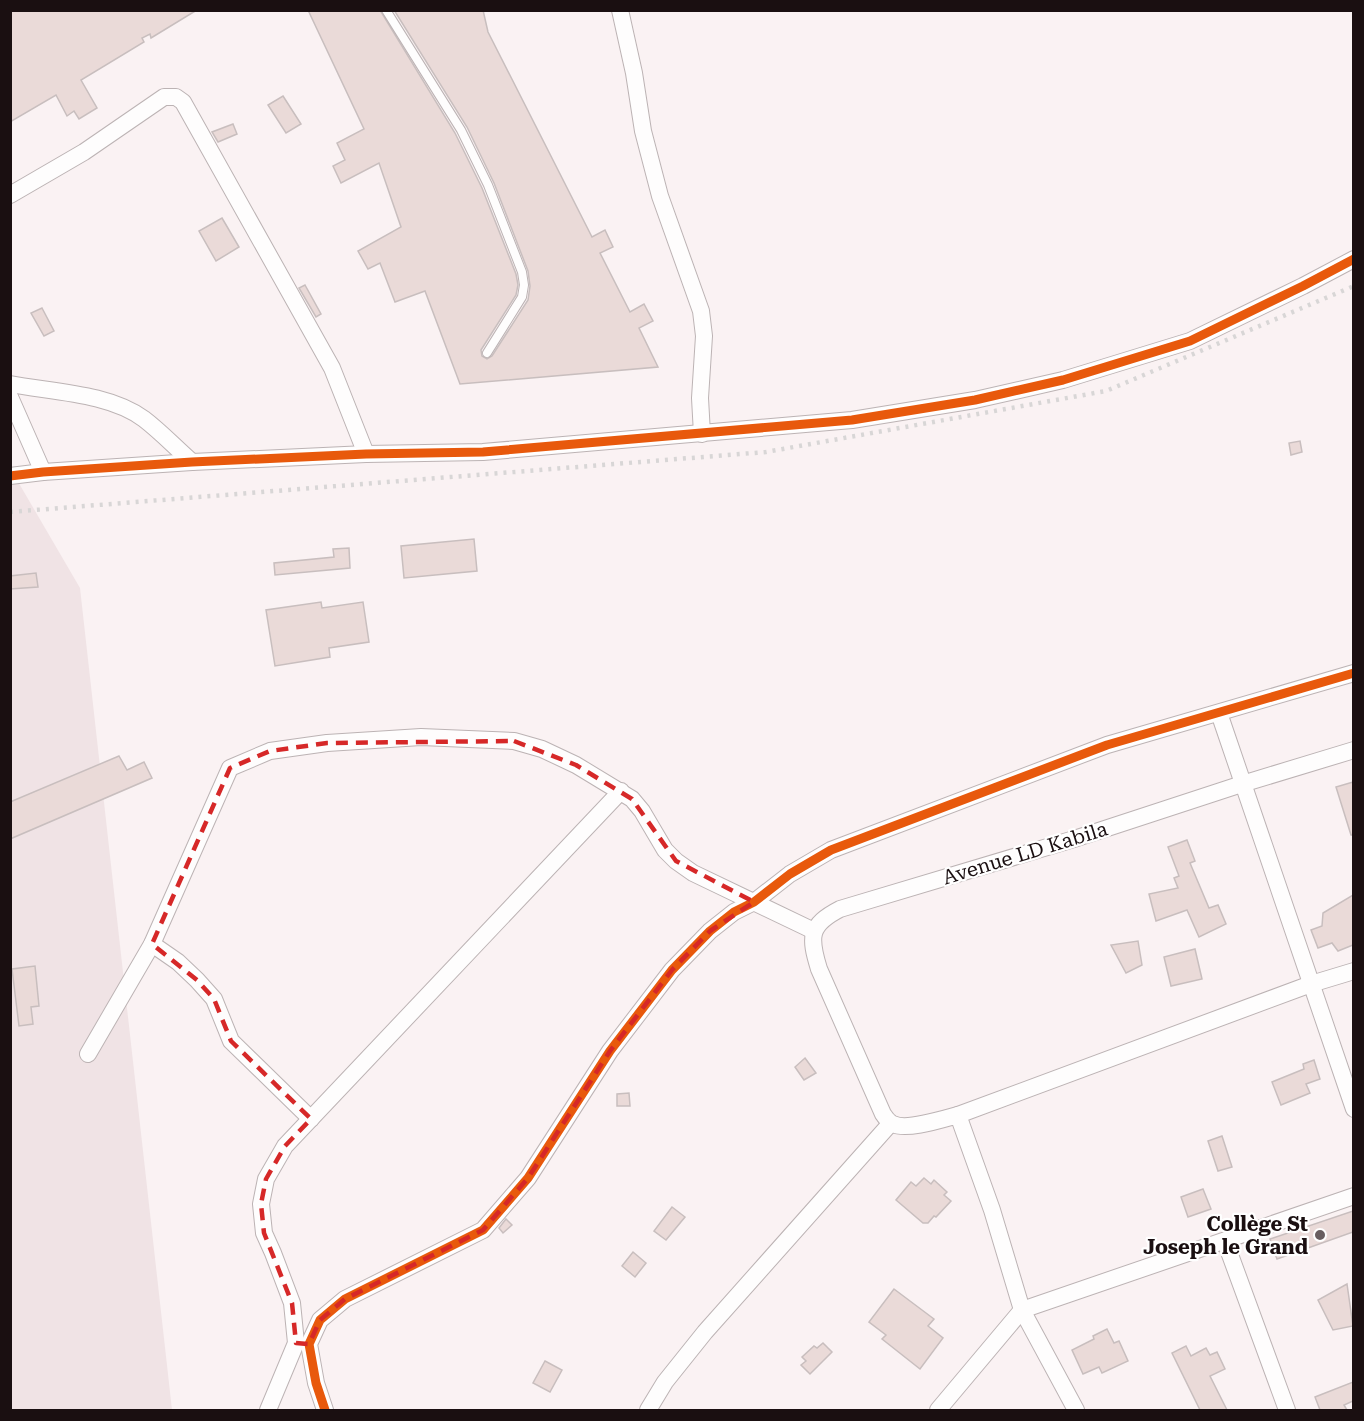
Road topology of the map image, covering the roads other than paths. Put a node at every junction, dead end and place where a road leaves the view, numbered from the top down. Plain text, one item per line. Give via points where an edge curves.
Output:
1 (386, 10) edge
2 (620, 10) edge
3 (10, 195) edge
4 (1353, 259) edge
5 (486, 352) dead end
6 (10, 384) edge
7 (10, 397) edge
8 (702, 434) junction
9 (366, 454) junction
10 (192, 462) junction
11 (43, 472) junction
12 (10, 476) edge
13 (1353, 673) edge
14 (1219, 713) junction
15 (1353, 750) edge
16 (1242, 784) junction
17 (621, 791) junction
18 (754, 902) junction
19 (814, 931) junction
20 (152, 944) junction
21 (1353, 971) edge
22 (1311, 984) junction
23 (88, 1054) dead end
24 (1353, 1109) edge
25 (958, 1115) junction
26 (311, 1119) junction
27 (890, 1124) junction
28 (1353, 1196) edge
29 (1225, 1241) junction
30 (1022, 1310) junction
31 (303, 1344) junction
32 (268, 1410) edge
33 (325, 1410) edge
34 (648, 1410) edge
35 (938, 1410) edge
36 (1076, 1410) edge
37 (1287, 1410) edge

1 - 5 lane via 461,130 488,185 522,272 522,297
2 - 8 street via 660,196 701,311
3 - 9 street via 84,152 164,98 176,97 183,102 332,368
4 - 8 street via 1190,341 1064,380 975,400 852,420
6 - 10 street via 113,404 142,418
7 - 11 street
8 - 9 street via 483,452
9 - 10 street
10 - 11 street
11 - 12 street
13 - 14 street
14 - 16 street
14 - 18 street via 1107,745 831,850 790,874
15 - 16 street, Avenue LD Kabila
16 - 19 street, Avenue LD Kabila via 840,909 823,918
16 - 22 street
17 - 18 street via 642,811 676,861
17 - 20 street via 542,749 514,741 421,738 327,743 270,751 231,768
17 - 26 street
18 - 19 street
18 - 31 street via 710,931 672,970 610,1051 528,1178 483,1230 345,1299 320,1320
19 - 27 street via 813,949 819,969
20 - 23 street
20 - 26 street via 197,980 214,999 231,1041
21 - 22 street
22 - 24 street
22 - 25 street
25 - 27 street via 908,1126
25 - 30 street
26 - 31 street via 285,1146 266,1179 261,1204 264,1233 292,1303
27 - 34 street via 705,1332
28 - 29 street
29 - 30 street
29 - 37 street
30 - 35 street
30 - 36 street
31 - 32 street
31 - 33 street

